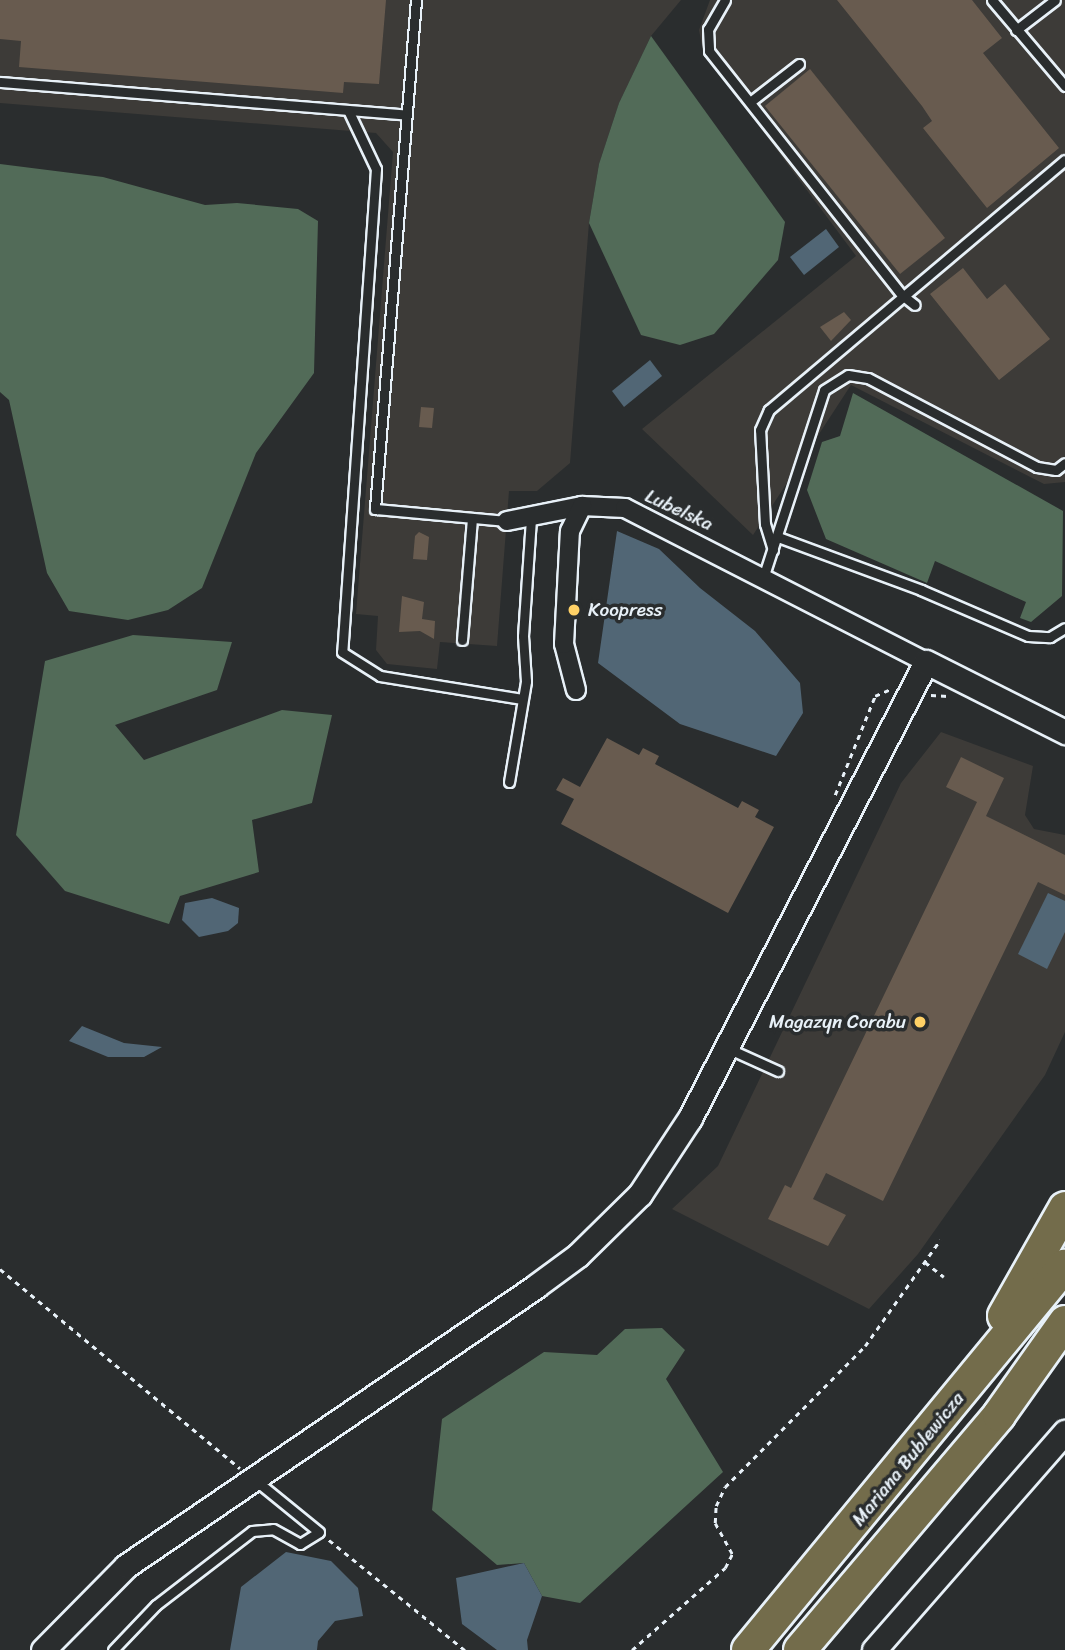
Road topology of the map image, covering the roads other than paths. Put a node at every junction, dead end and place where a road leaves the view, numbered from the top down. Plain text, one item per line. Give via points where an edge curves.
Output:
1 (416, 0) edge
2 (725, 0) edge
3 (992, 0) edge
4 (1055, 0) edge
5 (1016, 30) junction
6 (799, 64) dead end
7 (0, 82) edge
8 (1065, 86) edge
9 (750, 102) junction
10 (348, 110) junction
11 (407, 115) junction
12 (1065, 160) edge
13 (902, 295) junction
14 (915, 304) dead end
15 (1065, 463) edge
16 (582, 506) junction
17 (472, 518) junction
18 (531, 519) junction
19 (507, 521) joint
20 (778, 537) junction
21 (773, 551) junction
22 (764, 575) junction
23 (1065, 628) edge
24 (462, 640) dead end
25 (926, 662) junction
26 (576, 690) dead end
27 (522, 699) junction
28 (1062, 729) edge
29 (509, 782) dead end
30 (726, 1048) junction
31 (778, 1071) dead end
32 (1065, 1208) edge
33 (1065, 1266) edge
34 (1065, 1322) edge
35 (1065, 1348) edge
36 (999, 1415) junction
37 (932, 1431) junction
38 (1065, 1432) edge
39 (242, 1474) junction
40 (43, 1650) edge
41 (113, 1650) edge
42 (748, 1650) edge
43 (800, 1650) edge
44 (874, 1650) edge

1 - 11 lane
2 - 9 lane via 716,7 708,29 709,51
3 - 5 lane
4 - 5 lane
5 - 8 lane
6 - 9 lane
7 - 10 lane
9 - 13 lane
10 - 11 lane
10 - 27 lane via 376,169 342,652 380,676
11 - 17 lane via 376,509
12 - 13 lane
13 - 14 lane
13 - 21 lane via 769,410 760,430 765,524
15 - 20 lane via 1056,470 1037,467 868,378 848,375 824,390
16 - 18 street, Lubelska
16 - 22 street, Lubelska via 625,508 649,517
16 - 26 street via 570,531 564,644
17 - 19 lane
17 - 24 lane
18 - 19 street, Lubelska
18 - 27 lane
20 - 21 lane
20 - 23 lane via 1028,636 1050,637
21 - 22 lane
22 - 25 street, Lubelska
25 - 28 street via 1022,714
25 - 30 street via 901,694
27 - 29 lane
30 - 31 lane
30 - 39 street via 657,1170 622,1213 578,1255
32 - 37 highway
33 - 37 highway, Mariana Bublewicza
34 - 36 highway, Mariana Bublewicza
35 - 36 highway
36 - 43 highway, Mariana Bublewicza
37 - 42 highway, Mariana Bublewicza
38 - 44 street
39 - 40 street via 127,1566
39 - 41 lane via 319,1532 300,1545 273,1529 252,1531 156,1605

